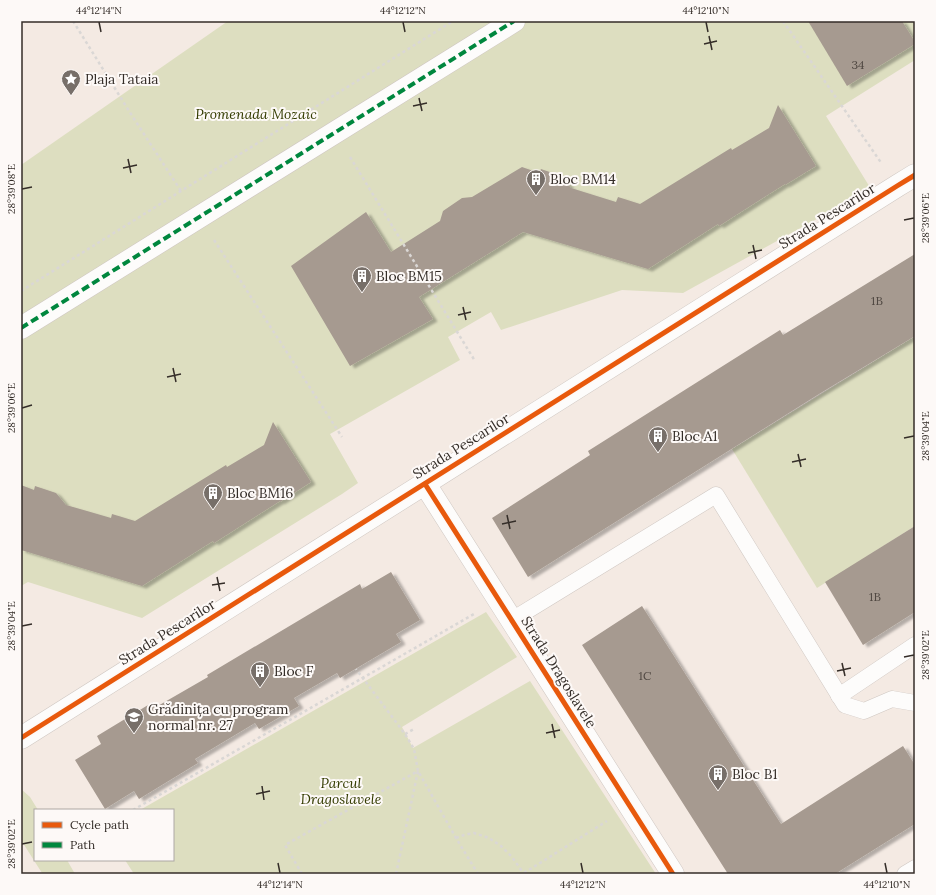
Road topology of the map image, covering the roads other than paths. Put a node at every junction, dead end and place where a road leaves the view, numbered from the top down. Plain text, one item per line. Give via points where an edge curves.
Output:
1 (514, 21) edge
2 (906, 180) edge
3 (21, 328) edge
4 (425, 484) junction
5 (512, 620) junction
6 (915, 645) edge
7 (839, 696) junction
8 (915, 702) edge
9 (21, 738) edge
10 (915, 868) edge
11 (673, 874) edge
12 (905, 874) edge

1 - 3 street
2 - 4 street, Strada Pescarilor
4 - 5 street, Strada Dragoslavele
4 - 9 street, Strada Pescarilor
5 - 7 lane via 716,495
5 - 11 street, Strada Dragoslavele
6 - 7 lane
7 - 8 lane via 845,705 864,711 892,699
10 - 12 lane

